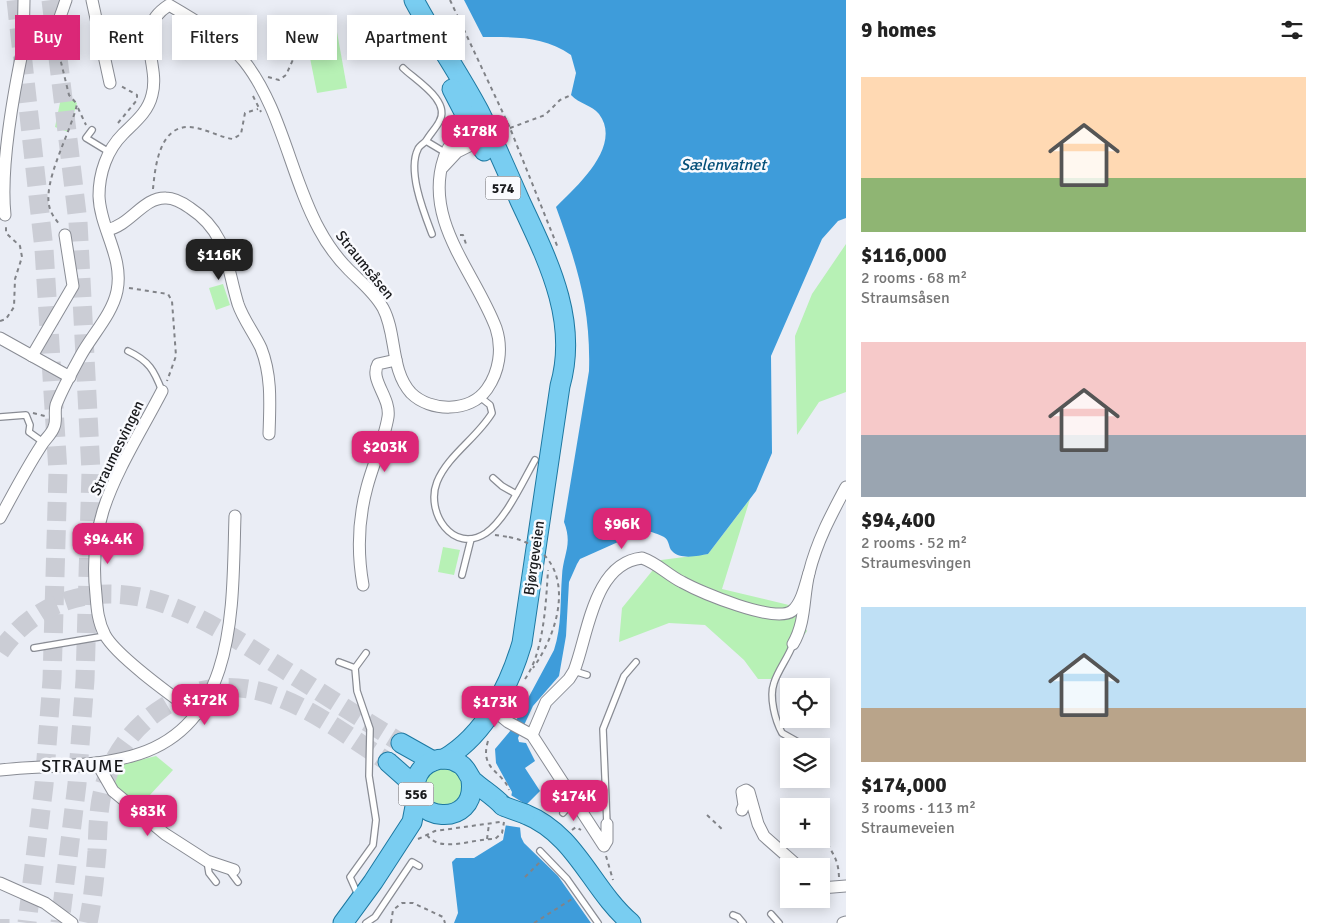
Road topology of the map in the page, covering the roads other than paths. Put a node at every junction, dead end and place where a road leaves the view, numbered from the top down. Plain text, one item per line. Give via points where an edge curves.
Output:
1 (24, 0) edge
2 (66, 0) edge
3 (92, 0) edge
4 (410, 0) edge
5 (414, 0) edge
6 (167, 3) edge
7 (24, 15) edge
8 (61, 15) edge
9 (20, 60) edge
10 (403, 68) dead end
11 (110, 82) road end
12 (89, 129) road end
13 (479, 133) junction
14 (426, 141) junction
15 (109, 152) junction
16 (449, 154) junction
17 (4, 215) road end
18 (107, 230) junction
19 (432, 234) dead end
20 (65, 235) road end
21 (0, 338) edge
22 (128, 351) dead end
23 (32, 356) junction
24 (396, 360) junction
25 (70, 377) junction
26 (162, 391) joint
27 (480, 397) junction
28 (0, 417) edge
29 (269, 434) dead end
30 (43, 442) junction
31 (536, 460) dead end
32 (493, 478) dead end
33 (846, 487) edge
34 (516, 494) junction
35 (234, 516) dead end
36 (0, 518) edge
37 (471, 539) junction
38 (809, 573) junction
39 (462, 575) dead end
40 (363, 585) dead end
41 (105, 636) junction
42 (793, 644) joint
43 (34, 648) dead end
44 (366, 653) dead end
45 (339, 662) dead end
46 (636, 662) dead end
47 (355, 668) junction
48 (574, 672) junction
49 (587, 675) dead end
50 (197, 714) junction
51 (489, 723) junction
52 (522, 730) junction
53 (791, 738) edge
54 (401, 743) tunnel mouth
55 (439, 760) junction
56 (388, 762) tunnel mouth
57 (97, 763) junction
58 (0, 770) edge
59 (470, 777) junction
60 (416, 791) junction
61 (575, 799) junction
62 (504, 810) junction
63 (742, 810) dead end
64 (453, 812) junction
65 (563, 813) dead end
66 (607, 824) joint
67 (540, 850) dead end
68 (389, 856) junction
69 (789, 858) edge
70 (207, 861) junction
71 (419, 866) dead end
72 (231, 869) joint
73 (216, 882) dead end
74 (238, 882) dead end
75 (0, 883) edge
76 (846, 886) edge
77 (830, 888) edge
78 (360, 899) junction
79 (771, 914) dead end
80 (733, 915) dead end
81 (348, 920) edge
82 (72, 923) edge
83 (366, 923) edge
84 (598, 923) edge
85 (631, 923) edge
86 (743, 923) edge
87 (779, 923) edge

1 - 7 street
2 - 8 street
3 - 11 street
4 - 13 main road, Bjørgeveien / 574
5 - 13 main road, Bjørgeveien / 574
6 - 15 street, Straumsåsen via 150,26 148,49 153,72 152,96 146,111
6 - 24 street, Straumsåsen via 212,32 252,72 282,134 318,227 330,247 383,309
9 - 17 street via 2,178
10 - 14 lane via 433,93 442,109 440,121
12 - 15 lane via 86,138
13 - 16 street via 463,134 450,145
13 - 51 main road, Bjørgeveien / 574 via 545,254 564,315 566,357 522,643
14 - 16 lane
14 - 19 lane via 418,150 415,167 420,203
15 - 18 street, Straumsåsen via 100,180 99,196
16 - 27 street via 440,170 438,185 443,222 496,329 500,350 496,372
18 - 25 street, Straumsåsen via 119,269 117,293
18 - 29 street via 132,218 151,201 166,198 180,201 210,226 222,243 239,306 268,372 271,398
20 - 23 street via 73,286
21 - 23 street
22 - 26 lane via 140,357 154,371
23 - 25 street
24 - 27 street, Straumsåsen via 410,392 426,404 443,408 463,405
24 - 40 street via 378,364 375,370 388,404 388,414 361,516 359,548
25 - 30 street, Straumsåsen via 56,406 54,427
26 - 41 street, Straumesvingen via 103,512 94,582 98,617
27 - 37 lane via 490,405 492,413 444,470 437,483 434,505 438,520 448,532
28 - 30 lane via 26,415 29,432
30 - 36 street, Straumsåsen
31 - 34 lane
32 - 34 lane
33 - 38 street via 823,529
34 - 37 lane via 495,525 485,534
35 - 50 street via 231,620 227,646 203,707
37 - 39 lane
38 - 42 street via 803,618
38 - 48 street via 795,608 788,614 779,615 712,595 680,581 648,560 635,558 619,568 596,598
41 - 43 lane
41 - 50 street, Straumesvingen via 161,687
42 - 53 lane via 774,682 773,698 782,733
44 - 47 lane
45 - 47 lane
46 - 66 lane via 624,676 603,729
47 - 78 lane via 357,691 372,738 369,776 376,820 373,845 350,877
48 - 49 lane
48 - 52 street
50 - 57 street via 161,746
51 - 52 street
51 - 55 main road, 574
51 - 59 main road, 574
52 - 61 street
54 - 55 main road
55 - 59 main road, 556 via 459,763
55 - 60 main road, 556 via 419,774
56 - 60 main road via 405,774
57 - 58 street
57 - 70 street via 113,791 187,851
59 - 62 main road, 556
59 - 64 main road via 470,800
60 - 64 main road, 556 via 428,810
60 - 68 main road, 556 via 412,822
61 - 65 lane
61 - 66 street via 604,846
62 - 64 main road, 556 via 479,806
62 - 85 main road, 556, bridge via 525,814 542,822 566,841
63 - 69 street via 742,792 746,790 764,836
64 - 68 main road, 556 via 420,827
67 - 84 lane via 568,879
68 - 78 main road, 556
70 - 72 street
70 - 73 lane via 209,874
71 - 83 lane via 412,862 375,917
72 - 74 lane
75 - 82 street via 45,903
76 - 77 street
78 - 81 main road, 556
79 - 87 lane
80 - 86 lane

